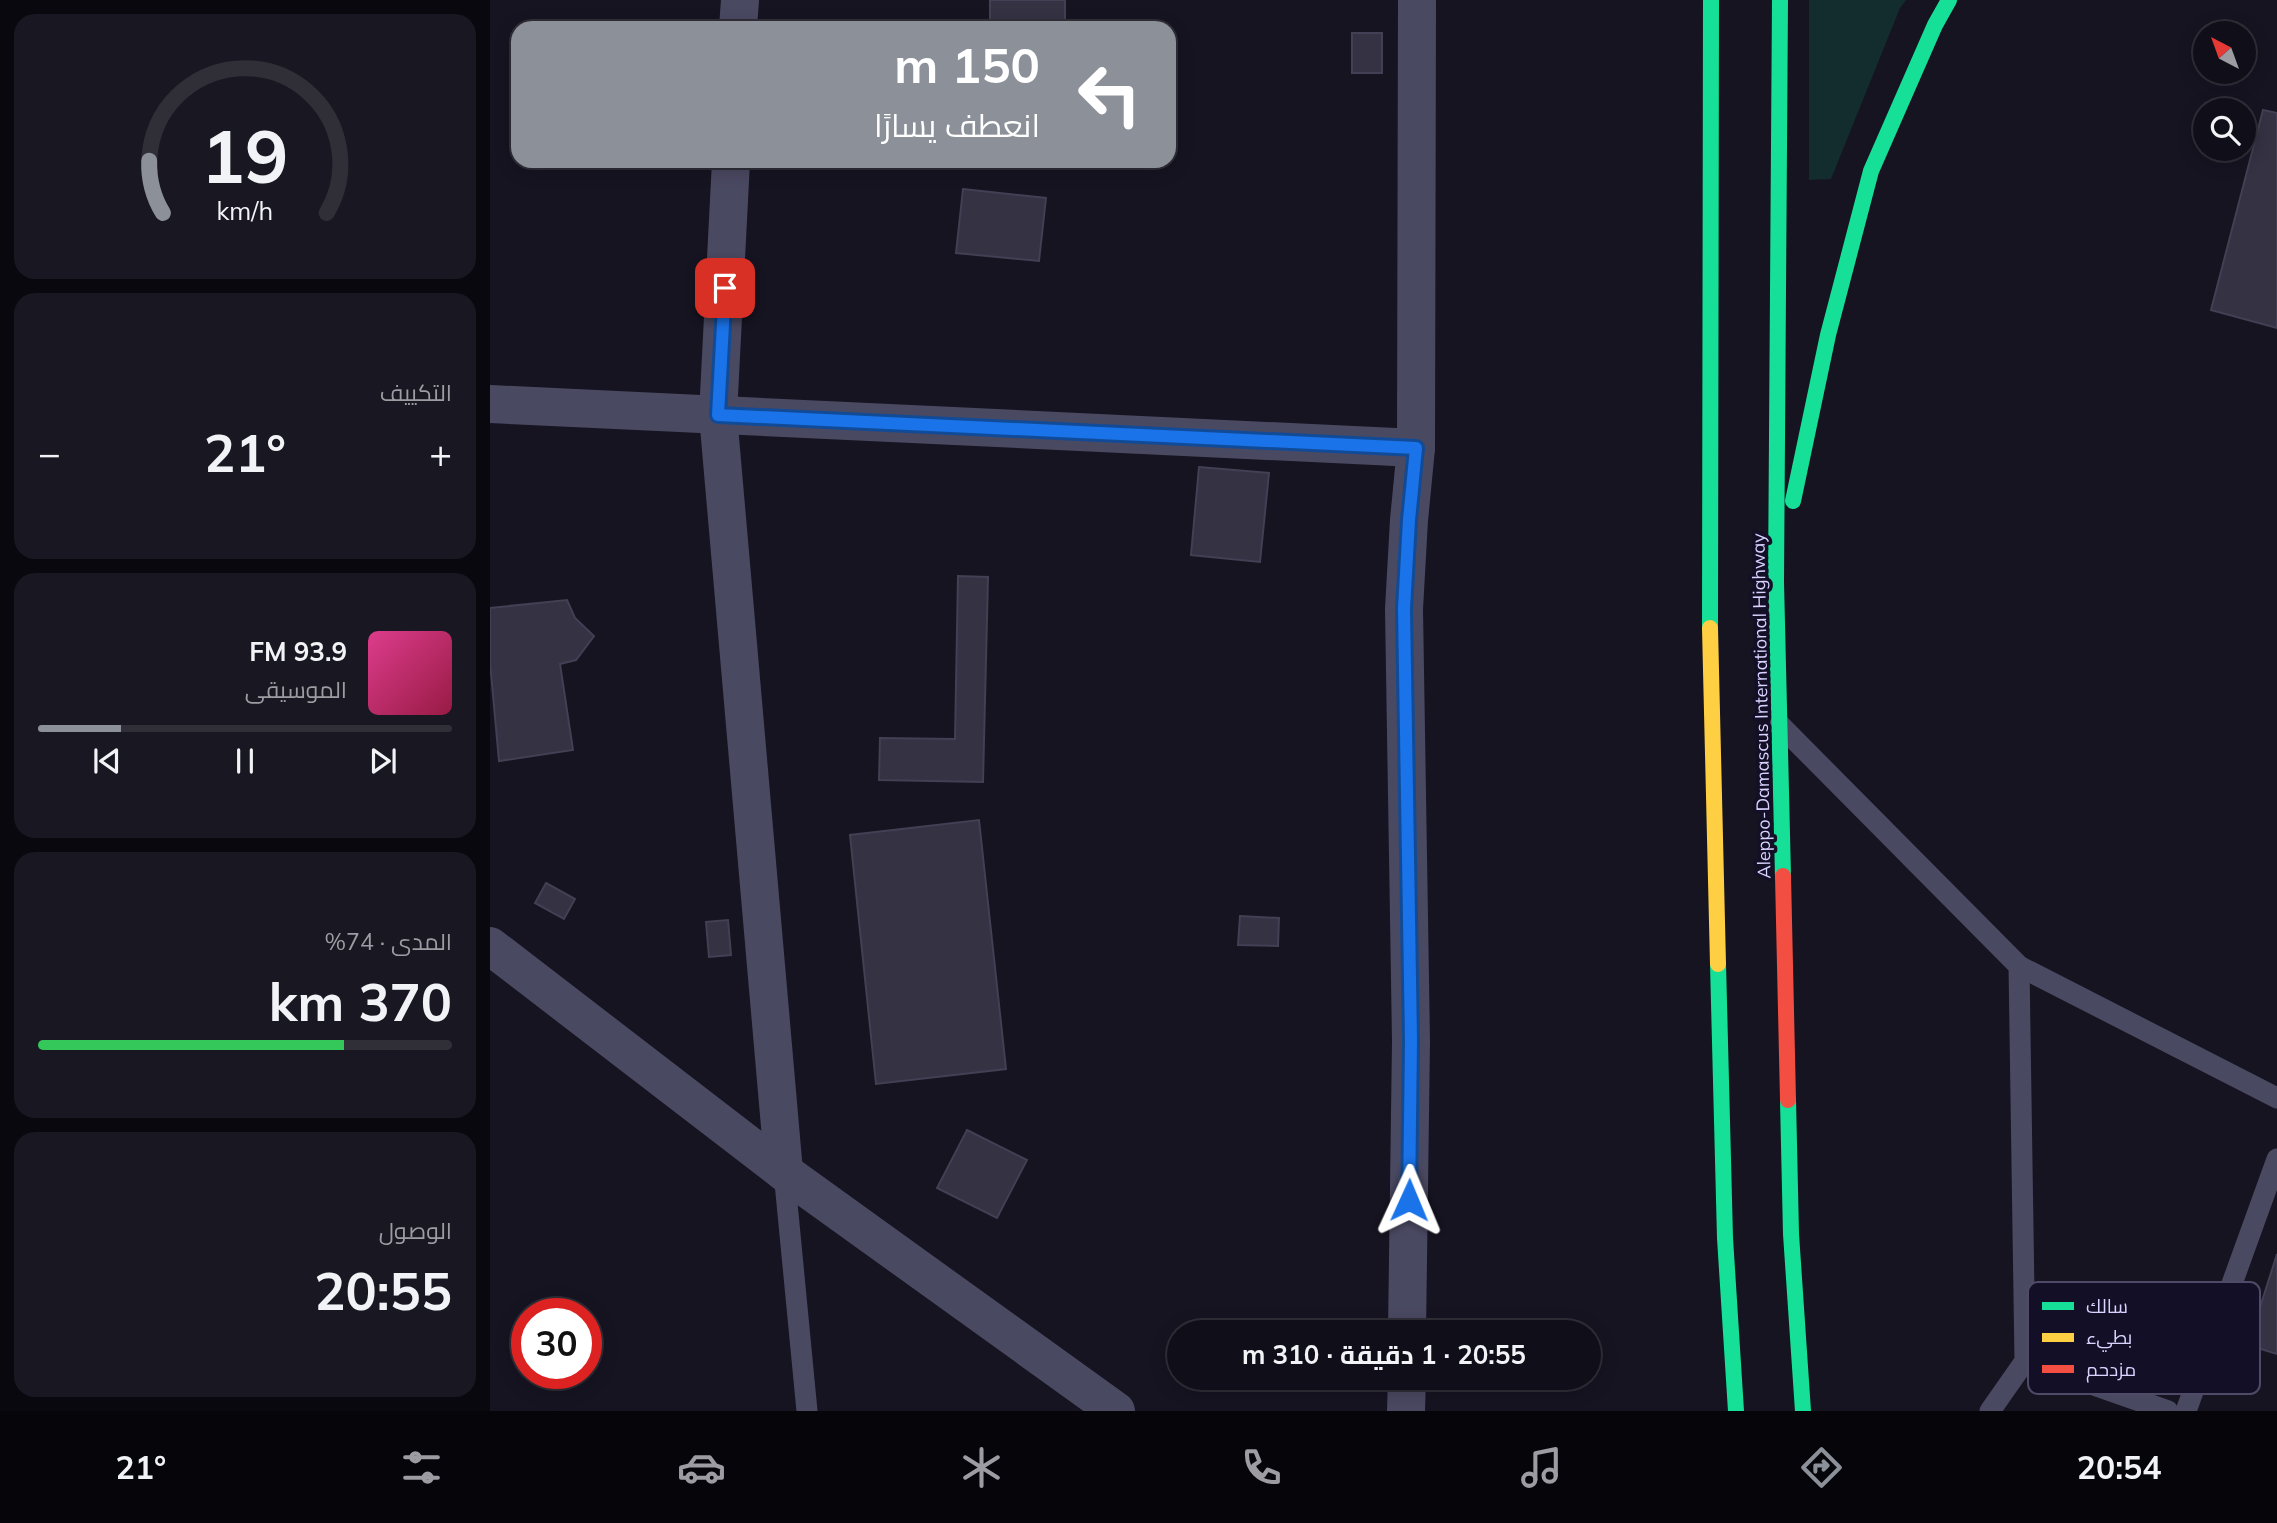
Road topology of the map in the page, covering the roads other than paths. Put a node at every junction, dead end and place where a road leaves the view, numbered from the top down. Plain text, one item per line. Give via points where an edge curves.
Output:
1 (740, 0) edge
2 (1417, 0) edge
3 (1711, 0) edge
4 (1780, 0) edge
5 (1949, 0) edge
6 (738, 21) edge
7 (731, 168) edge
8 (490, 404) edge
9 (718, 415) junction
10 (1416, 448) junction
11 (1776, 582) junction
12 (1779, 724) junction
13 (490, 946) edge
14 (2019, 966) junction
15 (2277, 1098) edge
16 (2277, 1159) edge
17 (784, 1172) junction
18 (2233, 1282) edge
19 (1407, 1320) edge
20 (2025, 1361) junction
21 (2028, 1362) edge
22 (1407, 1390) edge
23 (2119, 1394) edge
24 (2192, 1394) edge
25 (807, 1411) edge
26 (1116, 1411) edge
27 (1406, 1411) edge
28 (1736, 1411) edge
29 (1803, 1411) edge
30 (1990, 1411) edge
31 (2168, 1411) edge
32 (2186, 1411) edge

1 - 6 street
2 - 10 street
3 - 28 highway via 1709,589 1725,1238
4 - 11 highway, Aleppo-Damascus International Highway
5 - 11 highway via 1871,171 1828,335
7 - 9 street
8 - 9 street
9 - 10 street
9 - 17 street
10 - 19 street via 1404,609 1411,1041
11 - 12 highway, Aleppo-Damascus International Highway
12 - 14 lane
12 - 29 highway, Aleppo-Damascus International Highway via 1791,1234
13 - 17 street
14 - 15 lane
14 - 20 lane
16 - 18 lane
17 - 25 lane
17 - 26 street
20 - 21 lane
20 - 30 lane
22 - 27 street
23 - 31 lane
24 - 32 lane

